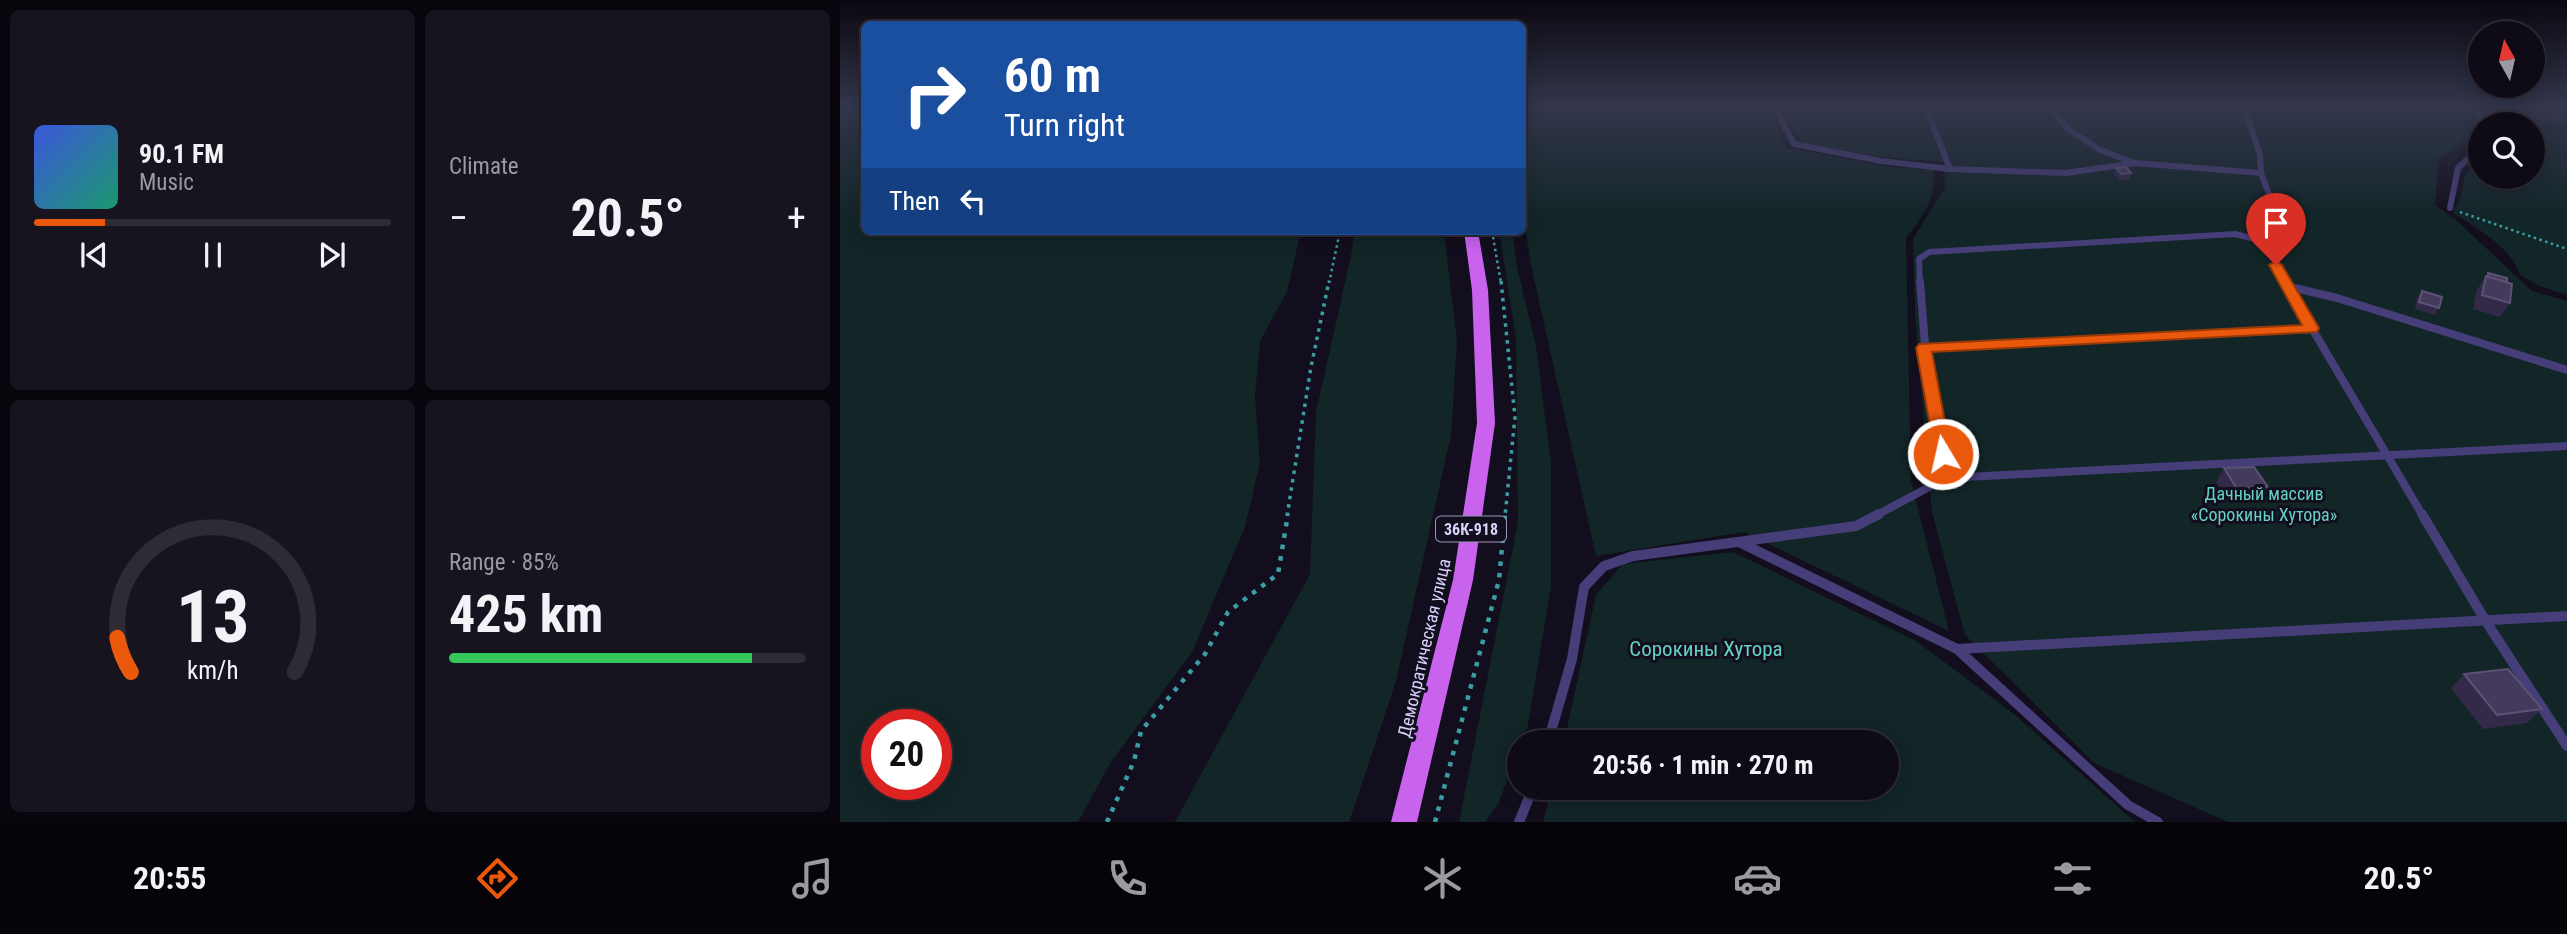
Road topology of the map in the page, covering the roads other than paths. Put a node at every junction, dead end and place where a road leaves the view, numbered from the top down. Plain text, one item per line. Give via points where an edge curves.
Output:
1 (1794, 143) edge
2 (1940, 143) edge
3 (2091, 143) edge
4 (2257, 143) edge
5 (2468, 158) edge
6 (2135, 163) junction
7 (1950, 169) junction
8 (2261, 173) junction
9 (2450, 208) road end
10 (1472, 235) edge
11 (2279, 245) junction
12 (2286, 286) junction
13 (2312, 328) junction
14 (1924, 348) junction
15 (2567, 370) edge
16 (2567, 446) edge
17 (2387, 454) junction
18 (1946, 478) junction
19 (1739, 542) junction
20 (2567, 616) edge
21 (2484, 621) junction
22 (1957, 649) junction
23 (1551, 730) edge
24 (2567, 746) edge
25 (1528, 800) edge
26 (1404, 822) edge
27 (1519, 822) edge
28 (2158, 822) edge

1 - 7 lane
2 - 7 lane
3 - 6 lane
4 - 8 lane
5 - 9 lane via 2458,168
6 - 7 lane via 2114,169 2023,174
6 - 8 lane
8 - 11 lane via 2282,229
10 - 26 main road, Демократическая улица / 36К-918 via 1480,290 1486,423 1463,580
11 - 12 lane via 2276,265
11 - 14 lane via 2235,234 1929,253 1919,259
12 - 13 lane
12 - 15 lane
13 - 14 lane
13 - 17 lane
14 - 18 lane
16 - 17 lane
17 - 18 lane
17 - 21 lane
18 - 19 lane via 1856,526
19 - 22 lane
19 - 23 lane via 1633,556 1604,566 1584,587 1572,659
20 - 21 lane
21 - 22 lane
21 - 24 lane
22 - 28 lane via 2128,805
25 - 27 lane

